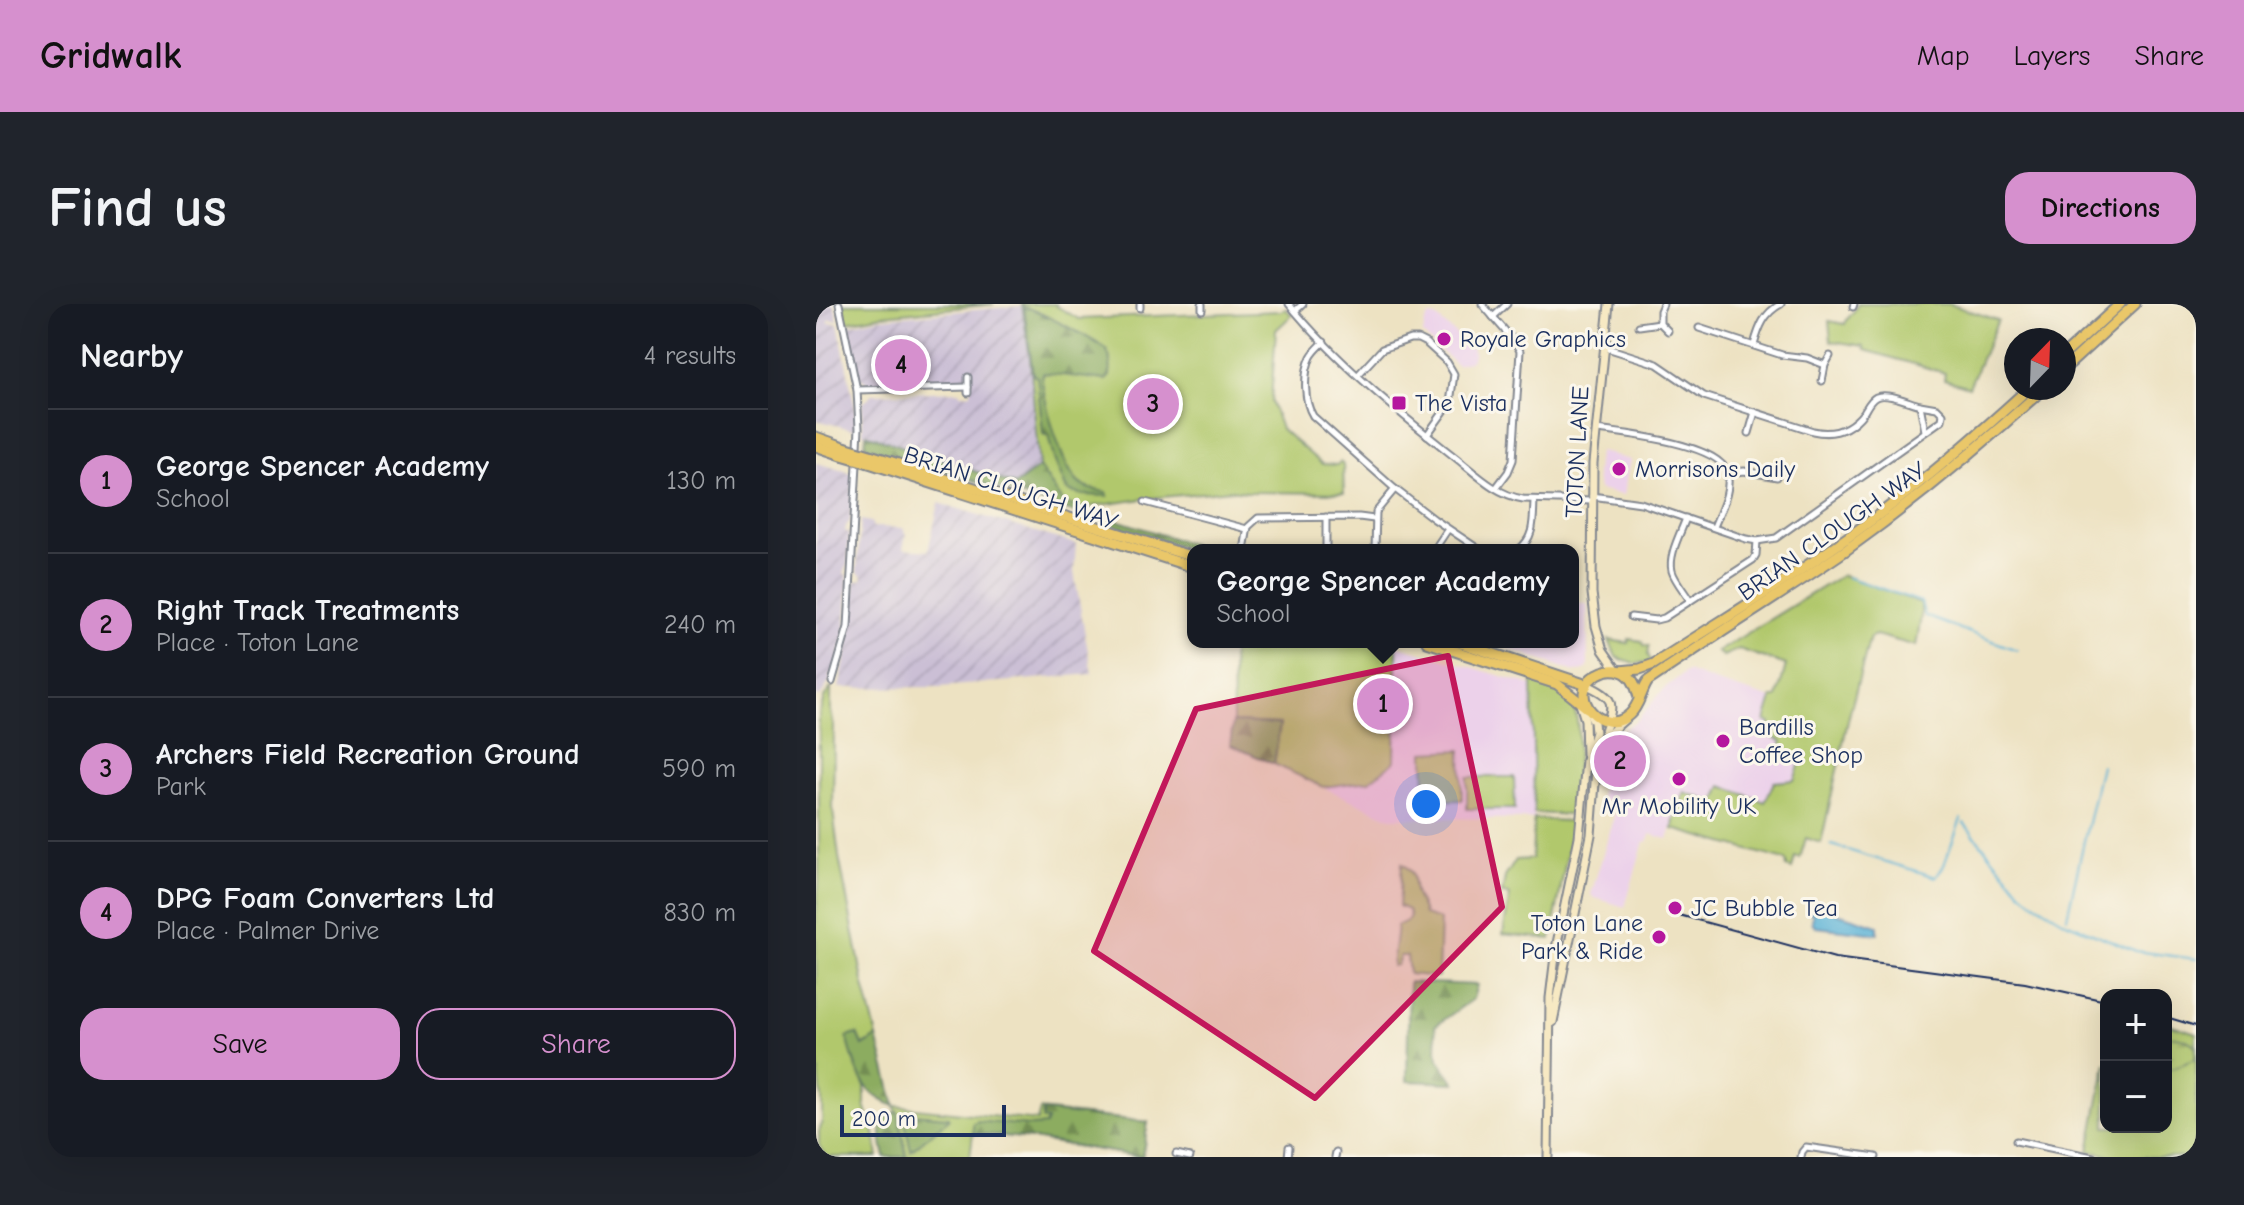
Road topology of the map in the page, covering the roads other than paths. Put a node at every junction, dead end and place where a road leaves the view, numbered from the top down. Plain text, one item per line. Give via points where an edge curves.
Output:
1 (839, 304) edge
2 (1289, 304) edge
3 (1303, 304) edge
4 (1482, 304) edge
5 (1507, 304) edge
6 (1609, 304) edge
7 (1663, 304) edge
8 (1781, 304) edge
9 (2120, 304) edge
10 (2135, 304) edge
11 (1295, 311) junction
12 (1493, 317) junction
13 (1660, 323) junction
14 (1709, 323) dead end
15 (1639, 326) dead end
16 (1699, 328) dead end
17 (1706, 330) junction
18 (1668, 331) dead end
19 (1324, 342) junction
20 (2076, 344) edge
21 (1754, 345) junction
22 (1604, 347) junction
23 (1830, 356) dead end
24 (2076, 358) edge
25 (1825, 365) junction
26 (1358, 375) junction
27 (968, 377) dead end
28 (1822, 381) dead end
29 (857, 390) junction
30 (2016, 400) edge
31 (2031, 400) edge
32 (1920, 405) junction
33 (1755, 412) junction
34 (1596, 430) junction
35 (1925, 431) junction
36 (1749, 433) dead end
37 (1427, 435) junction
38 (820, 443) edge
39 (870, 459) junction
40 (1727, 473) junction
41 (1777, 477) dead end
42 (1496, 488) junction
43 (1395, 489) junction
44 (1592, 498) junction
45 (1534, 500) junction
46 (1145, 502) dead end
47 (1326, 517) junction
48 (1686, 518) junction
49 (1374, 519) junction
50 (1714, 527) junction
51 (1247, 529) junction
52 (1448, 529) junction
53 (1757, 541) junction
54 (1245, 544) edge
55 (1326, 544) edge
56 (1375, 544) edge
57 (1438, 544) edge
58 (1471, 544) edge
59 (1526, 544) edge
60 (1187, 555) edge
61 (1187, 565) edge
62 (1690, 601) junction
63 (1631, 617) dead end
64 (1446, 648) edge
65 (1476, 648) edge
66 (1603, 650) junction
67 (1619, 670) junction
68 (1594, 676) junction
69 (832, 682) dead end
70 (1587, 685) junction
71 (1639, 698) junction
72 (1577, 699) junction
73 (1588, 710) junction
74 (1624, 719) junction
75 (1607, 721) junction
76 (1601, 745) junction
77 (1586, 760) junction
78 (1550, 1040) junction
79 (2016, 1141) dead end
80 (1289, 1147) dead end
81 (1176, 1154) dead end
82 (2088, 1156) edge
83 (1190, 1157) edge
84 (1288, 1157) edge
85 (1548, 1157) edge
86 (1801, 1157) edge
87 (1876, 1157) edge

1 - 29 street
2 - 11 street
3 - 11 street
4 - 12 street
5 - 12 street
6 - 22 main road, TOTON LANE
7 - 13 street
8 - 21 street via 1763,320
9 - 20 highway
10 - 24 highway
11 - 19 street
12 - 42 street via 1521,357 1513,460
13 - 15 street
13 - 18 street
14 - 17 street
16 - 17 street
17 - 21 street
19 - 26 street
19 - 43 street via 1309,364 1307,406 1317,421
21 - 25 street
22 - 33 street via 1667,369 1704,396
22 - 34 main road, TOTON LANE
23 - 25 street
25 - 28 street
26 - 37 street
26 - 37 street via 1382,349 1422,340 1454,374 1450,403
27 - 29 street via 968,390
29 - 69 street via 848,627
30 - 67 highway, BRIAN CLOUGH WAY via 1844,540 1654,664
31 - 71 highway, BRIAN CLOUGH WAY via 1916,498 1648,681
32 - 33 street via 1878,396 1850,426 1826,434
32 - 35 street
32 - 35 street via 1937,408 1943,417
33 - 36 street
34 - 40 street via 1642,435 1711,455
34 - 44 main road, TOTON LANE
35 - 53 street via 1787,531
37 - 42 street
38 - 39 highway, BRIAN CLOUGH WAY, bridge
39 - 60 highway, BRIAN CLOUGH WAY
39 - 61 highway, BRIAN CLOUGH WAY
40 - 41 street
40 - 50 street via 1727,491
42 - 45 street
43 - 49 street
43 - 52 street
44 - 45 street
44 - 48 street via 1641,503
44 - 66 main road, TOTON LANE via 1592,593
45 - 59 street via 1532,533
46 - 51 street
47 - 49 street
47 - 51 street via 1260,517
47 - 55 street
48 - 50 street
48 - 62 street via 1672,567
49 - 56 street
50 - 53 street
51 - 54 street
52 - 57 street
52 - 58 street
53 - 62 street via 1753,560
62 - 63 street via 1656,624
64 - 72 highway via 1548,680
65 - 70 highway
66 - 67 main road, TOTON LANE
66 - 68 main road
67 - 68 highway, BRIAN CLOUGH WAY
67 - 71 highway via 1632,679
68 - 70 highway
70 - 73 highway
70 - 75 main road via 1609,699
71 - 74 highway, BRIAN CLOUGH WAY
72 - 73 highway
72 - 77 main road via 1585,720
73 - 75 highway
73 - 77 main road via 1595,732
74 - 75 highway
74 - 76 main road
75 - 76 main road
76 - 78 main road via 1591,835
77 - 78 main road via 1579,837 1557,942
78 - 85 main road
79 - 82 street
80 - 84 street
81 - 83 street
86 - 87 street via 1806,1147

